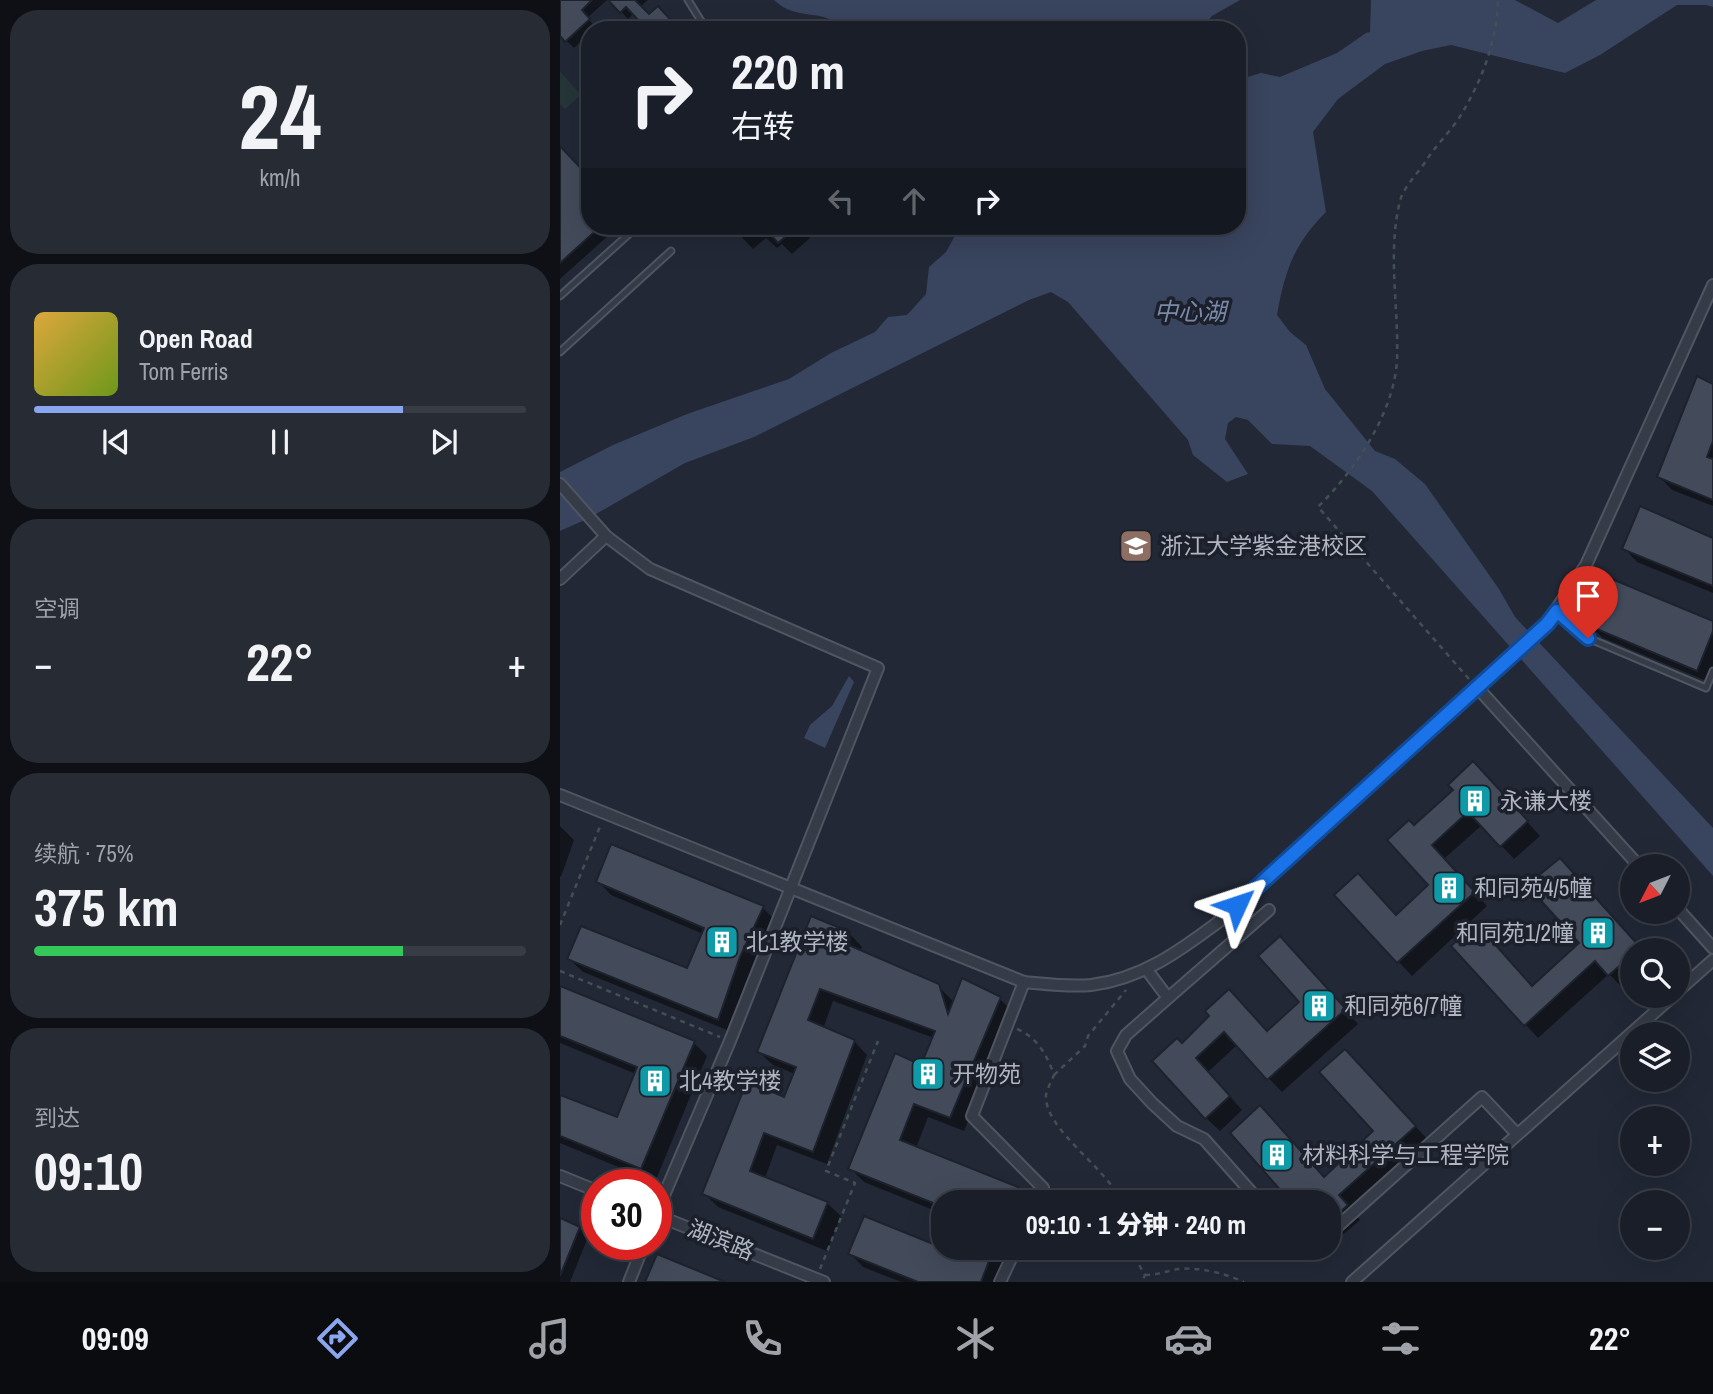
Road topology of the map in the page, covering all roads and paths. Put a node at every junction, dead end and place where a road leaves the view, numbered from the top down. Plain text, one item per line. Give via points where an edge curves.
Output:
1 (688, 0) edge
2 (1498, 0) edge
3 (701, 21) edge
4 (628, 235) edge
5 (671, 251) dead end
6 (1713, 285) edge
7 (560, 296) edge
8 (560, 352) edge
9 (560, 484) edge
10 (603, 533) junction
11 (560, 579) edge
12 (1557, 611) junction
13 (1713, 671) edge
14 (1476, 686) junction
15 (560, 795) edge
16 (606, 814) junction
17 (1628, 854) edge
18 (791, 888) junction
19 (1269, 910) dead end
20 (1690, 922) edge
21 (560, 925) edge
22 (1713, 948) edge
23 (1713, 960) edge
24 (1147, 970) junction
25 (560, 971) edge
26 (1132, 976) junction
27 (1690, 980) edge
28 (1024, 982) junction
29 (1168, 998) junction
30 (1659, 1008) edge
31 (1007, 1026) junction
32 (730, 1041) junction
33 (878, 1041) dead end
34 (1055, 1075) junction
35 (1517, 1134) junction
36 (560, 1176) edge
37 (672, 1177) edge
38 (581, 1185) edge
39 (1042, 1190) edge
40 (1116, 1190) edge
41 (1249, 1190) edge
42 (672, 1221) edge
43 (1341, 1223) edge
44 (638, 1260) edge
45 (1010, 1260) edge
46 (1137, 1260) edge
47 (1146, 1275) junction
48 (820, 1281) edge
49 (629, 1282) edge
50 (1000, 1282) edge
51 (1142, 1282) edge
52 (1244, 1282) edge
53 (1352, 1282) edge

1 - 3 lane
2 - 14 path via 1489,59 1460,115 1400,199 1395,248 1396,364 1391,391 1366,447 1318,508
4 - 7 lane
5 - 8 lane
6 - 12 street via 1586,565
9 - 10 street
10 - 11 street
10 - 18 street via 650,569 877,668
12 - 13 lane via 1588,638 1706,688
12 - 14 street
14 - 17 street
14 - 24 street via 1217,923
15 - 16 street
16 - 18 street
16 - 21 path
18 - 28 street
18 - 32 street
19 - 29 street
20 - 22 street
23 - 27 street
24 - 26 street
24 - 29 street
25 - 32 path
26 - 28 street via 1088,985
26 - 34 path via 1085,1046
28 - 31 street
29 - 41 street via 1126,1035 1117,1051 1130,1079 1152,1103 1177,1126 1204,1139
30 - 35 street
31 - 34 path via 1036,1041
31 - 39 street via 972,1116
32 - 37 street
33 - 48 path via 826,1171 855,1183
34 - 40 path via 1046,1096 1053,1118
35 - 43 street via 1482,1097
35 - 53 street
36 - 38 street
42 - 48 street, 湖滨路
44 - 49 street
45 - 50 street
46 - 47 path
47 - 51 path
47 - 52 path via 1187,1269 1225,1274

